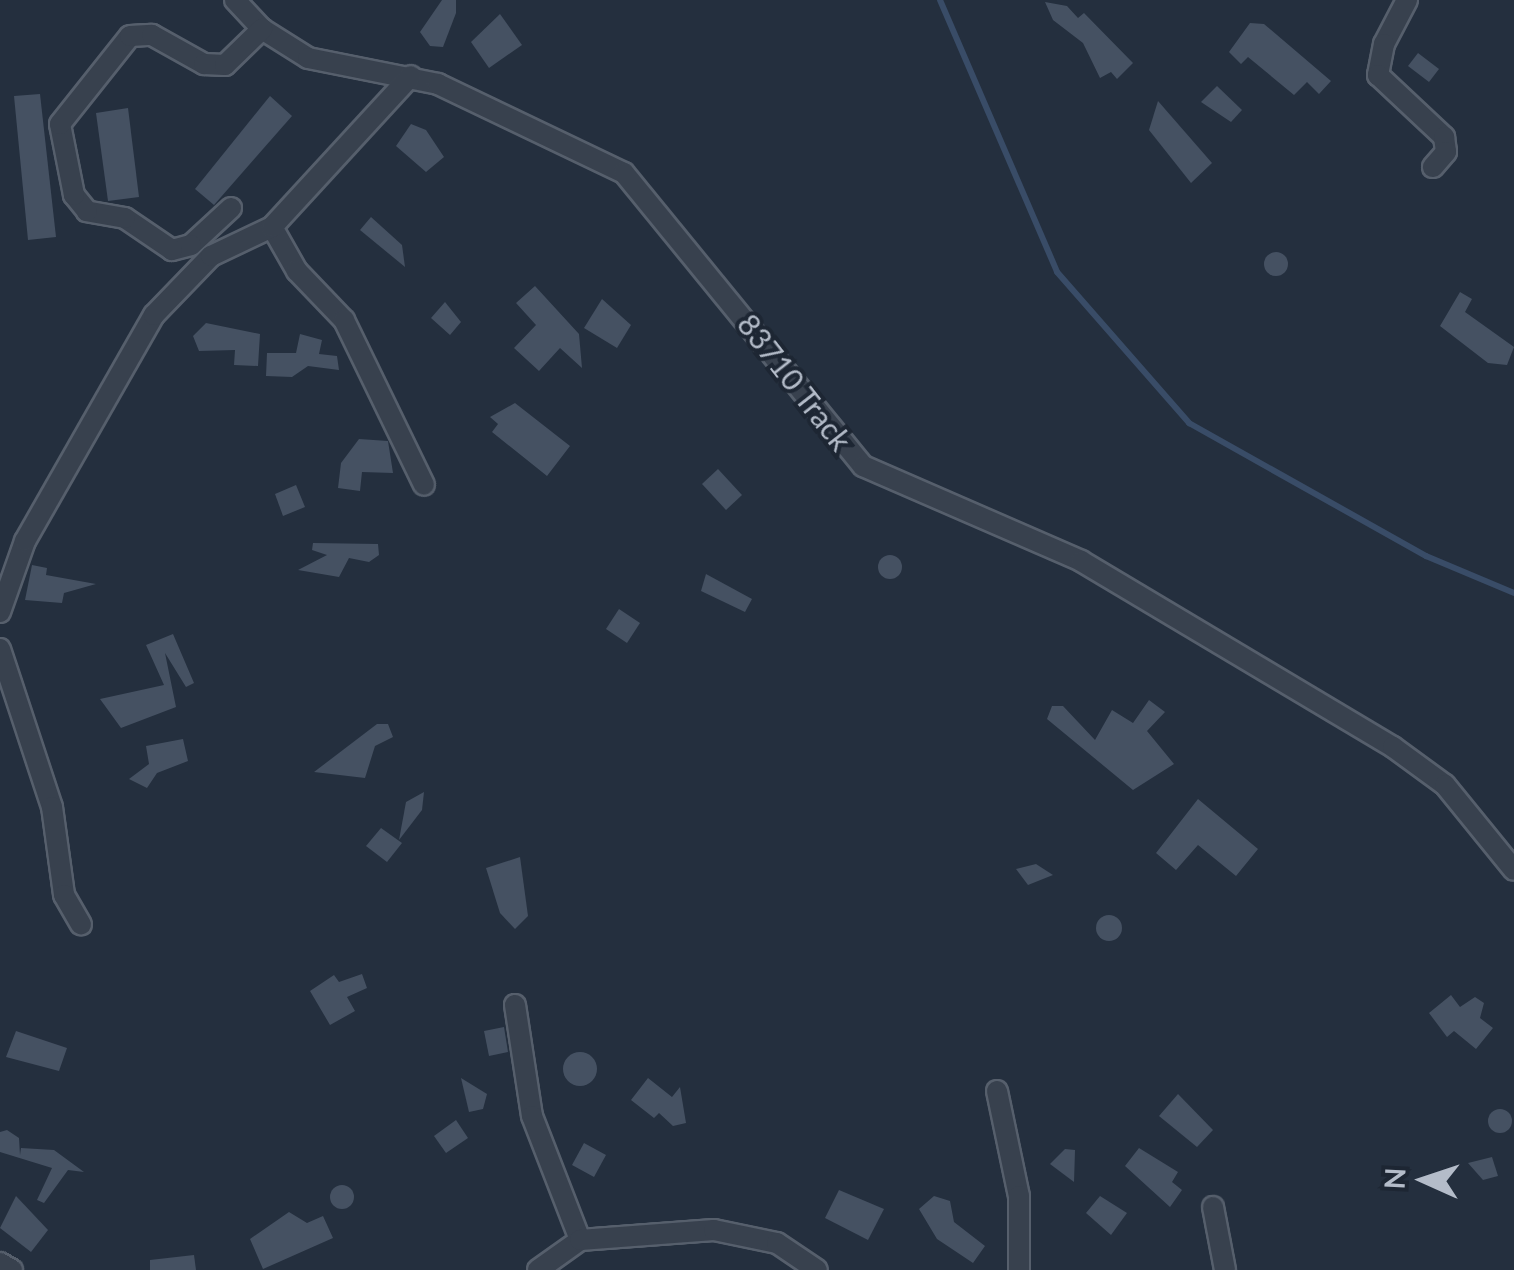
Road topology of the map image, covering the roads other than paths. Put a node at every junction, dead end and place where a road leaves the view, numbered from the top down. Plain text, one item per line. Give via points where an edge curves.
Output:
1 (235, 0) edge
2 (1407, 0) edge
3 (262, 29) junction
4 (411, 76) junction
5 (1433, 167) dead end
6 (231, 208) dead end
7 (272, 227) junction
8 (424, 485) dead end
9 (0, 612) edge
10 (0, 649) edge
11 (4, 684) edge
12 (1514, 870) edge
13 (81, 924) dead end
14 (514, 1005) dead end
15 (997, 1091) dead end
16 (1212, 1207) dead end
17 (580, 1240) junction
18 (0, 1263) edge
19 (12, 1270) edge
20 (538, 1270) edge
21 (817, 1270) edge
22 (1019, 1270) edge
23 (1225, 1270) edge

1 - 3 street, 83710 Track
2 - 5 street via 1384,44 1378,76 1444,137 1446,152
3 - 4 street, 83710 Track via 308,58
3 - 6 street via 225,65 204,64 152,35 130,36 60,124 74,196 87,211 126,218 172,250 191,245
4 - 7 street
4 - 12 street, 83710 Track via 624,173 863,466 1081,561 1393,747 1445,785
7 - 8 street via 297,271 344,320
7 - 9 street via 211,256 154,316 24,541
10 - 11 street
11 - 13 street via 48,792 64,895
14 - 17 street via 532,1116
15 - 22 street via 1018,1196
16 - 23 street
17 - 20 street
17 - 21 street via 714,1230 776,1243
18 - 19 street

